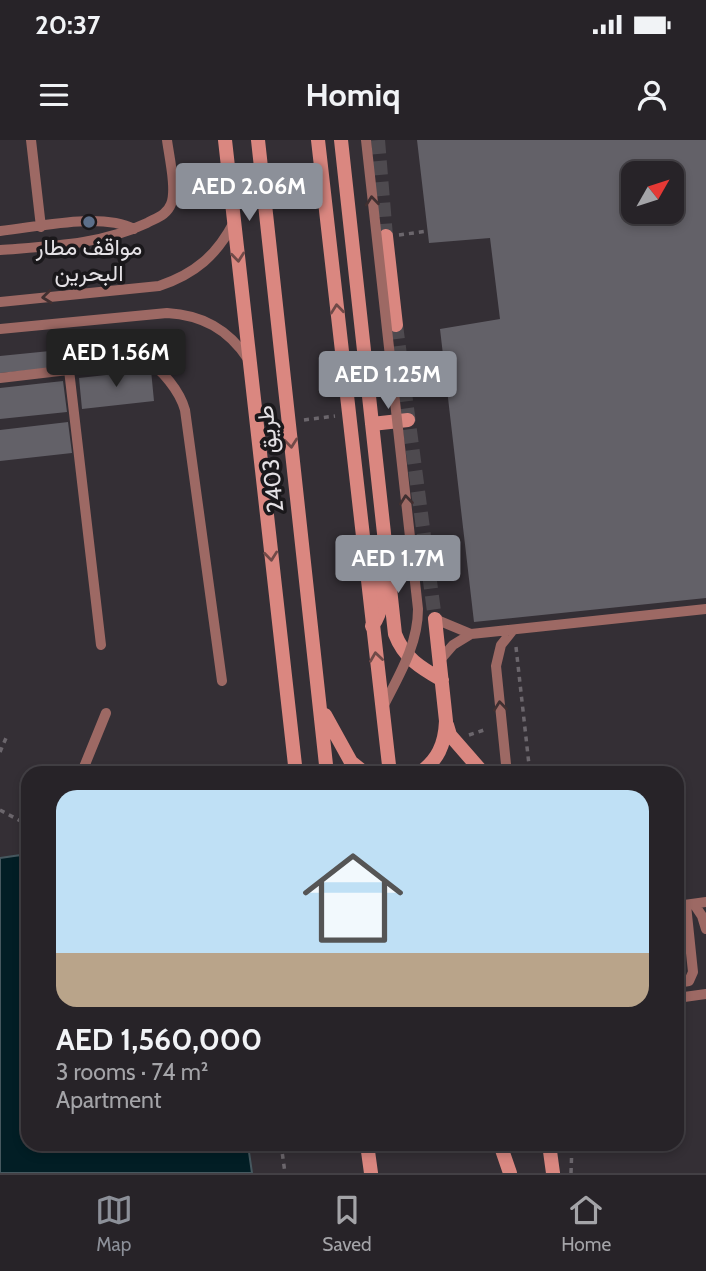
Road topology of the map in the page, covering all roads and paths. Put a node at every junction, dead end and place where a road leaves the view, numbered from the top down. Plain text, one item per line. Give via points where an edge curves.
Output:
1 (31, 140) edge
2 (167, 140) edge
3 (225, 140) edge
4 (258, 140) edge
5 (318, 140) edge
6 (341, 140) edge
7 (366, 140) edge
8 (316, 170) dead end
9 (267, 175) dead end
10 (234, 222) junction
11 (41, 227) junction
12 (134, 229) junction
13 (0, 232) edge
14 (428, 232) dead end
15 (386, 236) joint
16 (0, 250) edge
17 (0, 302) edge
18 (396, 326) tunnel mouth
19 (0, 329) edge
20 (249, 360) junction
21 (69, 370) junction
22 (0, 378) edge
23 (342, 415) dead end
24 (408, 420) dead end
25 (296, 421) dead end
26 (372, 424) junction
27 (706, 609) edge
28 (435, 619) joint
29 (514, 629) junction
30 (471, 634) junction
31 (101, 645) dead end
32 (440, 660) junction
33 (442, 680) junction
34 (222, 681) dead end
35 (320, 704) junction
36 (383, 707) junction
37 (106, 713) dead end
38 (446, 721) junction
39 (487, 729) dead end
40 (462, 737) dead end
41 (6, 738) dead end
42 (0, 752) edge
43 (84, 766) edge
44 (295, 766) edge
45 (326, 766) edge
46 (356, 766) edge
47 (389, 766) edge
48 (428, 766) edge
49 (477, 766) edge
50 (506, 766) edge
51 (529, 766) edge
52 (0, 810) edge
53 (21, 821) edge
54 (706, 902) edge
55 (686, 905) edge
56 (706, 929) edge
57 (684, 982) edge
58 (706, 994) edge
59 (684, 997) edge
60 (282, 1151) edge
61 (368, 1151) edge
62 (502, 1151) edge
63 (550, 1151) edge
64 (572, 1151) edge
65 (285, 1173) edge
66 (371, 1173) edge
67 (510, 1173) edge
68 (553, 1173) edge
69 (571, 1173) edge

1 - 11 lane
2 - 12 lane via 171,205 162,216
3 - 10 main road
4 -> 35 main road, طريق 2403
36 -> 5 main road, bridge
6 - 26 main road
36 -> 7 lane, bridge via 412,647 418,609
8 - 9 path
10 -> 17 lane via 225,240 197,269 159,286
10 -> 20 main road
11 - 12 lane via 97,220
11 - 13 lane
12 - 16 lane via 79,244
14 - 15 path
15 - 18 main road
19 - 20 lane via 183,314 224,331
20 -> 44 main road
21 - 22 lane
21 - 31 lane
21 - 34 lane via 145,361 183,402
23 - 25 path
24 - 26 main road
26 - 33 main road via 395,634 412,660
27 - 29 lane
28 - 30 lane
28 - 32 main road
29 - 30 lane
50 -> 29 lane via 496,666 501,645
29 - 51 path
30 - 32 lane
32 - 33 main road
33 - 38 main road
35 - 45 main road, طريق 2403
35 - 46 main road via 342,750
36 - 47 main road, bridge
37 - 43 lane
38 - 48 main road via 440,750
38 - 49 main road via 450,735
39 - 40 path
41 - 42 path
52 - 53 path
54 - 55 lane
55 - 56 lane via 702,916
55 - 57 lane via 693,972
58 - 59 lane
60 - 65 path
61 - 66 main road
62 - 67 main road
63 - 68 main road
64 - 69 path

